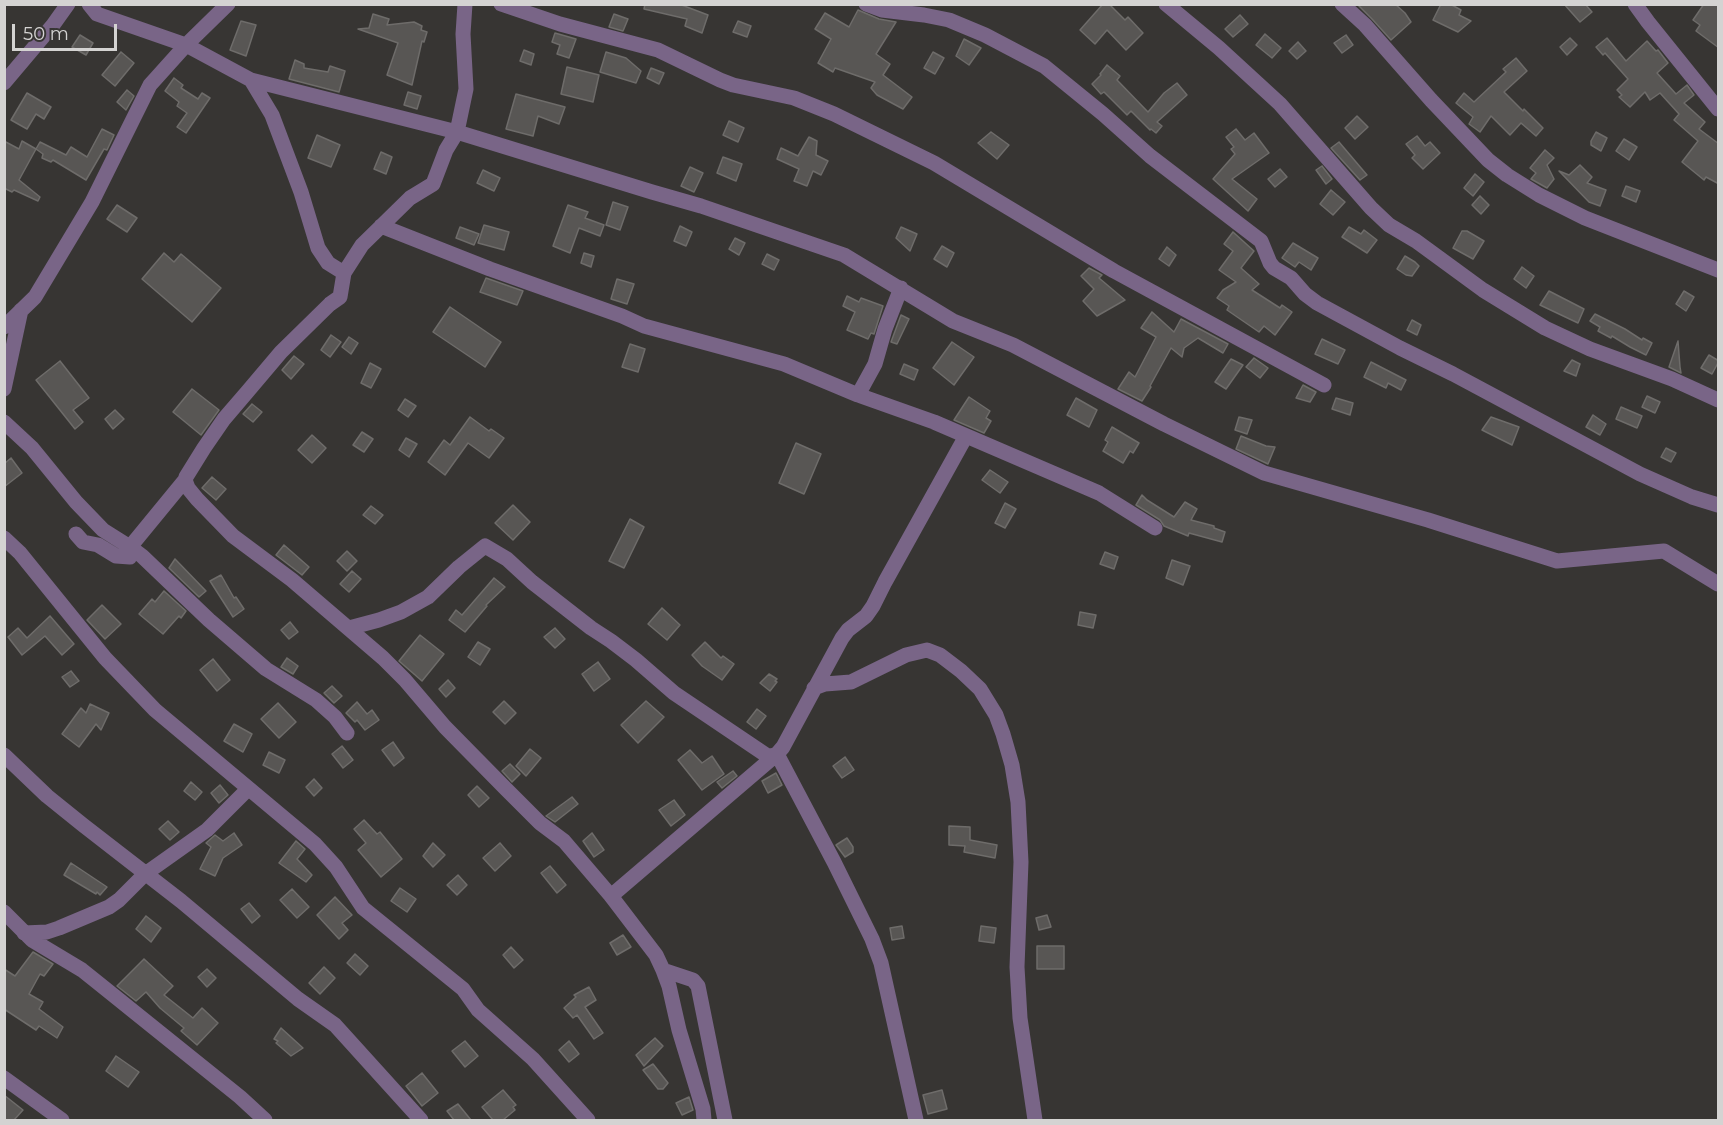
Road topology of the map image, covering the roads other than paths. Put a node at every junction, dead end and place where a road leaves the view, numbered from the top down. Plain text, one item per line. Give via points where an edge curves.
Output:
1 (68, 4) edge
2 (89, 4) edge
3 (228, 4) edge
4 (465, 4) edge
5 (501, 4) edge
6 (866, 4) edge
7 (1166, 4) edge
8 (1342, 4) edge
9 (1635, 4) edge
10 (186, 45) junction
11 (251, 80) junction
12 (4, 83) edge
13 (1719, 108) edge
14 (457, 132) junction
15 (381, 226) junction
16 (1719, 270) edge
17 (344, 273) junction
18 (901, 288) junction
19 (21, 310) junction
20 (4, 327) edge
21 (1324, 385) dead end
22 (4, 389) edge
23 (858, 395) junction
24 (1719, 400) edge
25 (4, 422) edge
26 (966, 436) junction
27 (185, 480) junction
28 (1719, 505) edge
29 (1155, 528) dead end
30 (76, 534) dead end
31 (4, 538) edge
32 (130, 547) junction
33 (1719, 584) edge
34 (349, 628) junction
35 (814, 688) junction
36 (346, 733) dead end
37 (777, 754) junction
38 (4, 755) edge
39 (248, 789) junction
40 (145, 874) junction
41 (611, 896) junction
42 (4, 912) edge
43 (24, 933) junction
44 (663, 970) junction
45 (4, 1078) edge
46 (62, 1120) edge
47 (265, 1120) edge
48 (421, 1120) edge
49 (588, 1120) edge
50 (704, 1120) edge
51 (724, 1120) edge
52 (916, 1120) edge
53 (1035, 1120) edge

1 - 12 street
2 - 10 street via 104,17
3 - 10 street
4 - 14 street via 466,89
5 - 21 street via 658,50 726,82 794,98 834,114 934,163 1114,271
6 - 28 street via 949,20 1044,66 1150,156 1261,241 1274,268 1317,303 1640,474
7 - 24 street via 1280,105 1389,225 1545,328
8 - 16 street via 1488,160 1507,175 1585,218
9 - 13 street
10 - 11 street
10 - 19 street via 150,85 92,202 35,297
11 - 14 street
11 - 17 street via 272,115 318,248 328,263
14 - 15 street via 434,184 410,198
14 - 18 street via 829,249
15 - 17 street via 362,245
15 - 23 street via 644,326 784,364
17 - 27 street via 340,297 281,352 210,438
18 - 23 street via 874,364
18 - 33 street via 953,321 1013,345 1264,473 1557,561 1664,550
19 - 20 street
19 - 22 street
23 - 26 street
25 - 32 street via 32,447 91,519
26 - 29 street via 1099,494
26 - 35 street via 873,606 842,638
27 - 32 street
27 - 34 street via 197,499 233,536
30 - 32 street via 83,542 117,556 130,557
31 - 39 street via 105,658 155,710
32 - 36 street via 266,669 322,705
34 - 37 street via 401,612 428,597 485,546 674,693 766,755
34 - 41 street via 405,680 506,789 564,841
35 - 37 street
35 - 53 street via 851,682 906,655 927,650 940,655 980,688 996,715 1012,765 1018,802 1021,862 1017,967
37 - 41 street
37 - 52 street via 872,939
38 - 40 street via 47,796
39 - 40 street via 198,838
39 - 49 street via 315,844 363,908 463,989 478,1010 533,1059
40 - 43 street via 109,907 47,932
40 - 48 street via 335,1025
41 - 44 street
42 - 43 street
43 - 47 street via 97,982
44 - 50 street
44 - 51 street via 693,980 698,987
45 - 46 street

